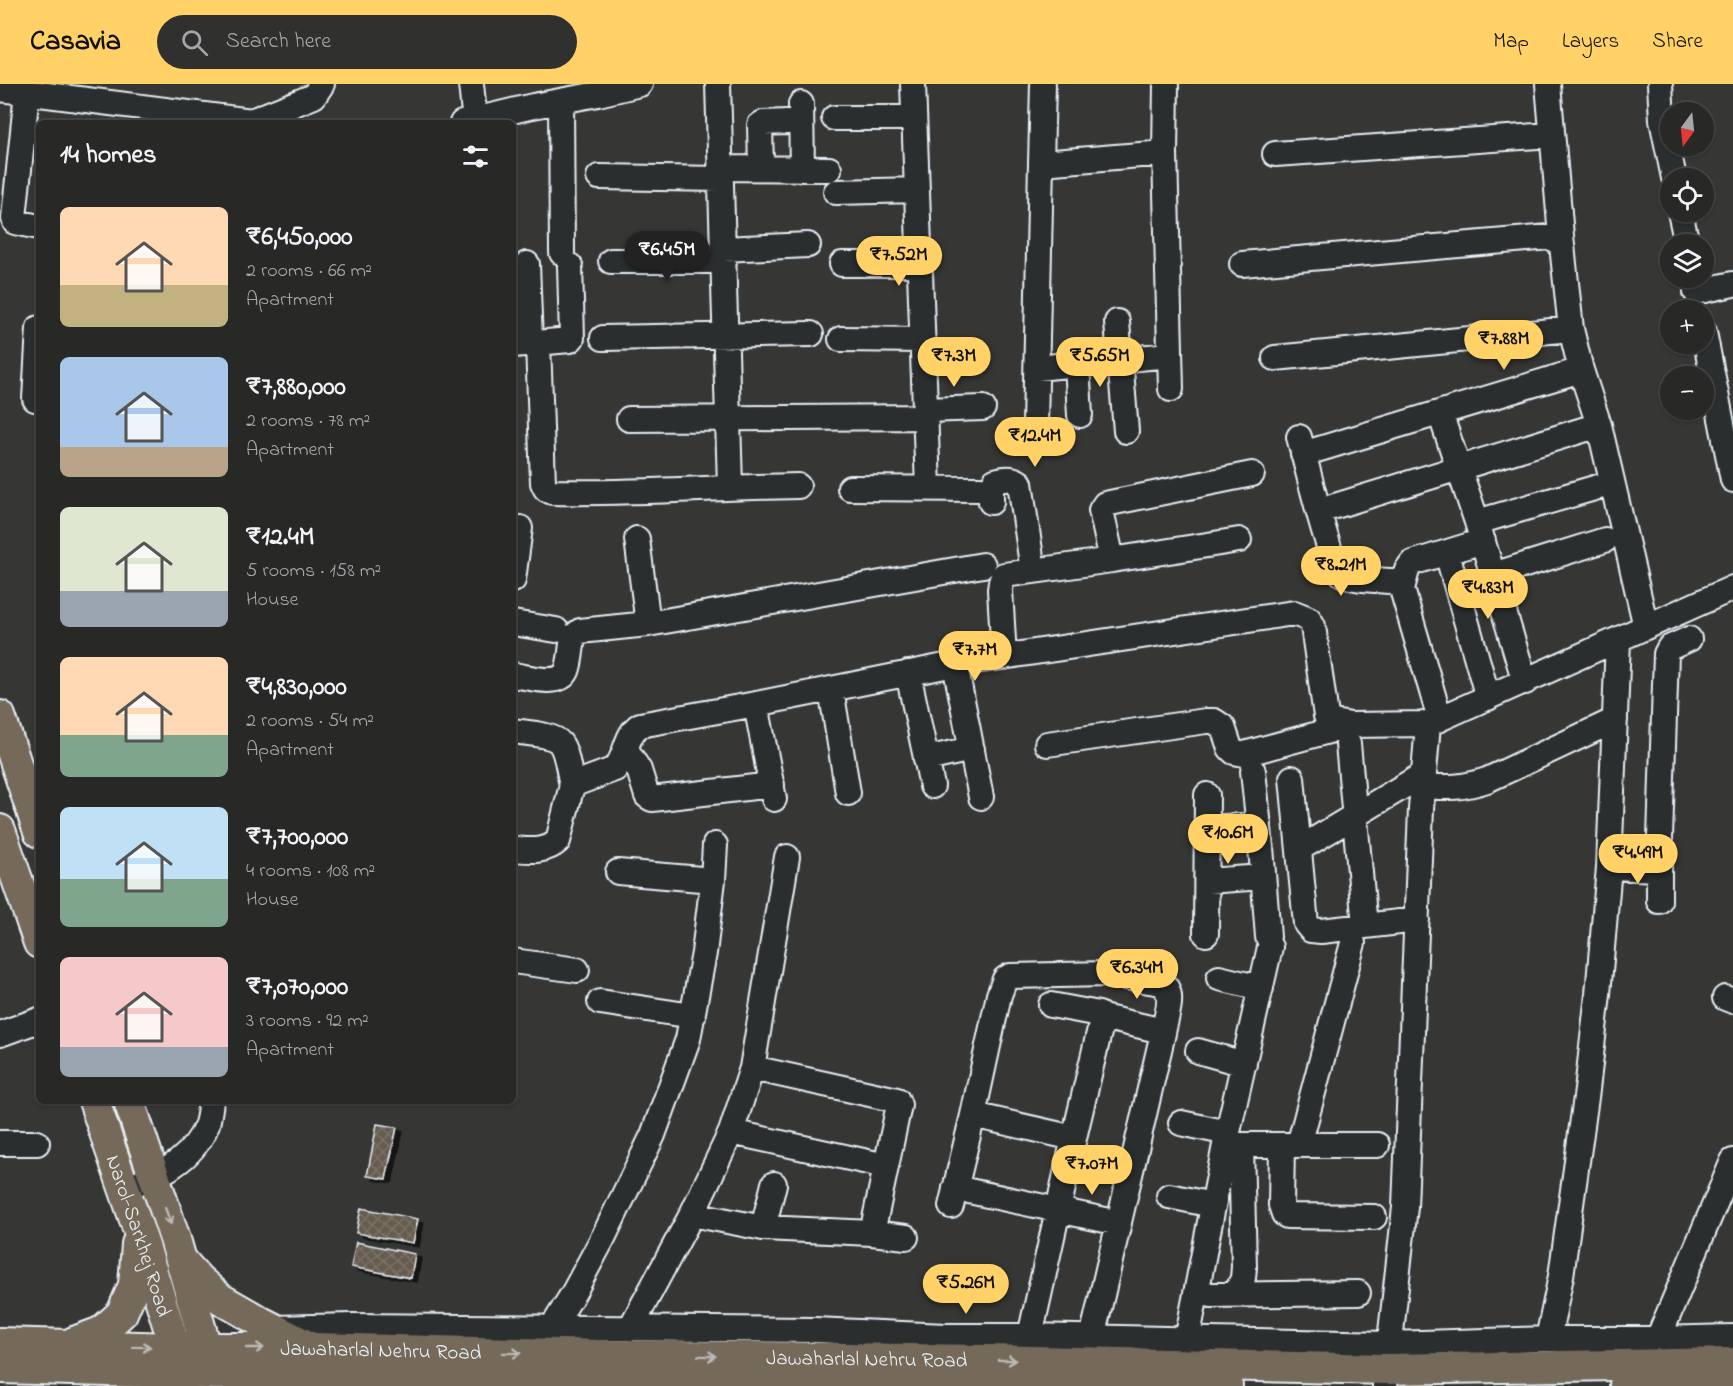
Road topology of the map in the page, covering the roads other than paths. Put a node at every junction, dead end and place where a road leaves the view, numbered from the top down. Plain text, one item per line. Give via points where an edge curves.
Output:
1 (322, 84) edge
2 (471, 84) edge
3 (640, 84) edge
4 (717, 84) edge
5 (913, 84) edge
6 (1043, 84) edge
7 (1166, 84) edge
8 (1548, 84) edge
9 (1660, 84) edge
10 (0, 89) edge
11 (597, 89) edge
12 (27, 92) junction
13 (532, 95) edge
14 (561, 101) junction
15 (128, 114) edge
16 (834, 118) dead end
17 (914, 118) junction
18 (228, 120) edge
19 (248, 120) edge
20 (470, 120) edge
21 (475, 120) edge
22 (1552, 135) junction
23 (1165, 153) junction
24 (1275, 154) dead end
25 (1041, 163) junction
26 (761, 168) junction
27 (1672, 168) edge
28 (802, 169) junction
29 (829, 169) dead end
30 (721, 173) junction
31 (598, 177) dead end
32 (917, 190) junction
33 (836, 192) dead end
34 (36, 227) edge
35 (1561, 236) junction
36 (808, 245) dead end
37 (724, 255) junction
38 (611, 261) dead end
39 (527, 264) dead end
40 (842, 264) dead end
41 (920, 264) junction
42 (1242, 264) dead end
43 (1733, 284) edge
44 (1696, 293) edge
45 (1117, 322) dead end
46 (1571, 329) junction
47 (811, 334) dead end
48 (726, 336) junction
49 (603, 338) dead end
50 (841, 339) dead end
51 (923, 340) junction
52 (527, 344) edge
53 (1708, 354) edge
54 (1169, 356) junction
55 (1275, 358) dead end
56 (1120, 360) junction
57 (1077, 364) junction
58 (1037, 368) junction
59 (1581, 370) junction
60 (36, 371) edge
61 (1171, 389) dead end
62 (34, 399) dead end
63 (983, 408) dead end
64 (925, 413) junction
65 (1440, 413) junction
66 (1080, 415) dead end
67 (728, 418) junction
68 (629, 419) dead end
69 (1035, 425) dead end
70 (1599, 425) junction
71 (1126, 431) dead end
72 (1458, 469) junction
73 (1252, 474) dead end
74 (1733, 480) edge
75 (1612, 483) junction
76 (730, 486) junction
77 (798, 486) dead end
78 (850, 488) dead end
79 (928, 488) junction
80 (1319, 511) junction
81 (520, 528) dead end
82 (1480, 532) junction
83 (637, 539) dead end
84 (1239, 540) dead end
85 (1605, 540) dead end
86 (1447, 552) junction
87 (516, 558) edge
88 (1112, 560) junction
89 (983, 565) dead end
90 (1033, 571) junction
91 (1493, 576) junction
92 (1733, 588) edge
93 (1402, 589) junction
94 (516, 623) edge
95 (648, 624) junction
96 (1646, 627) junction
97 (556, 630) dead end
98 (1689, 639) dead end
99 (1618, 640) junction
100 (1004, 657) junction
101 (955, 664) junction
102 (908, 673) junction
103 (516, 675) edge
104 (1525, 682) junction
105 (831, 689) junction
106 (1488, 698) junction
107 (756, 704) junction
108 (0, 716) edge
109 (1615, 720) junction
110 (1434, 722) junction
111 (516, 731) edge
112 (1350, 735) junction
113 (1047, 744) dead end
114 (626, 749) junction
115 (972, 749) junction
116 (926, 759) junction
117 (1253, 771) dead end
118 (1292, 778) dead end
119 (1424, 780) junction
120 (572, 785) junction
121 (932, 786) dead end
122 (12, 791) edge
123 (848, 793) dead end
124 (1207, 795) dead end
125 (981, 797) dead end
126 (1355, 815) junction
127 (36, 827) edge
128 (1207, 828) junction
129 (0, 830) edge
130 (1260, 836) junction
131 (715, 846) dead end
132 (1298, 846) junction
133 (516, 849) edge
134 (787, 857) dead end
135 (1609, 867) junction
136 (1659, 869) junction
137 (618, 872) dead end
138 (1263, 877) junction
139 (713, 880) junction
140 (1207, 881) junction
141 (1659, 901) dead end
142 (1417, 920) junction
143 (36, 934) edge
144 (1206, 934) dead end
145 (1359, 935) junction
146 (516, 961) edge
147 (577, 970) dead end
148 (1219, 978) dead end
149 (1261, 988) junction
150 (600, 1002) dead end
151 (1051, 1005) dead end
152 (693, 1016) junction
153 (1102, 1017) junction
154 (36, 1021) edge
155 (1163, 1031) junction
156 (0, 1034) edge
157 (1198, 1051) dead end
158 (1244, 1064) junction
159 (752, 1068) junction
160 (95, 1104) edge
161 (130, 1104) edge
162 (210, 1104) edge
163 (973, 1115) junction
164 (1181, 1123) dead end
165 (731, 1132) junction
166 (1074, 1138) junction
167 (1231, 1141) junction
168 (0, 1143) edge
169 (37, 1143) dead end
170 (1291, 1145) junction
171 (1377, 1145) dead end
172 (1733, 1161) edge
173 (886, 1166) junction
174 (154, 1178) junction
175 (774, 1184) dead end
176 (124, 1187) junction
177 (1169, 1196) dead end
178 (1213, 1206) junction
179 (1058, 1210) junction
180 (692, 1214) junction
181 (1374, 1216) dead end
182 (1119, 1223) junction
183 (138, 1228) junction
184 (763, 1228) junction
185 (872, 1233) junction
186 (906, 1237) dead end
187 (181, 1260) junction
188 (1197, 1288) junction
189 (1236, 1293) junction
190 (1358, 1293) dead end
191 (274, 1328) junction
192 (552, 1328) junction
193 (630, 1329) junction
194 (1030, 1336) junction
195 (1733, 1337) edge
196 (1092, 1338) junction
197 (1548, 1339) junction
198 (1658, 1339) junction
199 (1186, 1340) junction
200 (0, 1343) edge
201 (65, 1345) junction
202 (313, 1348) junction
203 (179, 1360) junction
204 (210, 1361) junction
205 (1733, 1363) edge
206 (1387, 1366) edge
207 (0, 1368) edge
208 (294, 1380) edge
209 (1733, 1384) edge
210 (1230, 1386) edge
211 (1581, 1386) edge

1 - 19 street via 314,96
2 - 20 street
3 - 11 street
4 - 30 street
5 - 17 street
6 - 25 street
7 - 23 street
8 - 22 street
9 - 27 street via 1662,120
10 - 12 street
11 - 14 street
12 - 15 street
12 - 34 street via 14,218 18,224
13 - 14 street
13 - 21 street
14 - 52 street via 572,338
15 - 18 street
16 - 17 street
17 - 32 street
22 - 24 street
22 - 35 street
23 - 25 street
23 - 54 street
25 - 58 street
26 - 28 street
26 - 28 street via 760,125 794,113
26 - 30 street
28 - 29 street
30 - 31 street
30 - 37 street
32 - 33 street
32 - 41 street
35 - 42 street
35 - 46 street
36 - 37 street
37 - 38 street
37 - 48 street
39 - 52 street
40 - 41 street
41 - 51 street
43 - 44 street
45 - 56 street
46 - 55 street
46 - 59 street
47 - 48 street
48 - 49 street
48 - 67 street
50 - 51 street
51 - 64 street
52 - 76 street via 546,489 599,493
53 - 74 street
54 - 56 street
54 - 61 street
56 - 57 street
56 - 71 street
57 - 58 street
57 - 66 street
58 - 69 street
59 - 65 street
59 - 70 street
60 - 62 street
63 - 64 street
64 - 67 street
64 - 79 street
65 - 72 street
65 - 80 street via 1301,445
67 - 68 street
67 - 76 street
70 - 72 street
70 - 75 street
72 - 80 street
72 - 82 street
73 - 88 street via 1105,504 1101,510
75 - 82 street
75 - 96 street
76 - 77 street
78 - 79 street
79 - 90 street via 986,495 995,481 1015,479 1020,483
80 - 93 street via 1340,573 1391,581
81 - 87 street
82 - 86 street
82 - 91 street
83 - 95 street
84 - 88 street
85 - 91 street
86 - 93 street via 1412,563
86 - 106 street
88 - 90 street
89 - 95 street
90 - 100 street via 1004,576 1001,582
91 - 104 street
92 - 96 street
93 - 110 street
94 - 97 street
95 - 103 street via 576,633 567,671 559,680
96 - 99 street
98 - 136 street via 1669,648 1666,654
99 - 104 street
99 - 109 street
100 - 101 street
100 - 112 street via 1294,613 1309,619 1313,626 1326,716
101 - 102 street
101 - 115 street
102 - 105 street
102 - 116 street
104 - 106 street
105 - 107 street
105 - 123 street
106 - 110 street
107 - 114 street via 640,725 633,730
107 - 114 street via 773,793 652,799 647,796 639,770
108 - 122 main road
109 - 119 street via 1468,786 1451,788
109 - 135 street
110 - 112 street
110 - 119 street
111 - 120 street via 559,742
112 - 113 street via 1244,754 1230,748 1223,727 1206,721
112 - 126 street
114 - 120 street via 615,769
115 - 116 street
115 - 125 street
116 - 121 street
117 - 130 street
118 - 132 street
119 - 126 street
119 - 142 street
120 - 133 street via 558,841 544,850
122 - 127 main road
124 - 128 street
126 - 132 street
126 - 145 street
128 - 130 street
128 - 140 street
129 - 143 main road
130 - 132 street
130 - 138 street
131 - 139 street
132 - 145 street via 1306,924 1311,930
134 - 159 street
135 - 136 street
135 - 197 street via 1587,1090 1561,1276
136 - 141 street
137 - 139 street
138 - 140 street
138 - 149 street via 1269,942
139 - 152 street
140 - 144 street
142 - 145 street
142 - 206 street via 1405,1207
145 - 170 street
146 - 147 street
148 - 149 street
149 - 158 street
150 - 152 street
151 - 153 street
152 - 192 street via 653,1134 604,1236
153 - 155 street
153 - 166 street
154 - 156 street
155 - 163 street via 1170,998 1161,983 1107,974 1010,976 999,995
155 - 182 street
157 - 158 street
158 - 167 street
159 - 165 street
159 - 173 street via 897,1100
160 - 176 main road, Narol-Sarkhej Road
161 - 174 main road, Narol-Sarkhej Road
162 - 174 street via 207,1124 198,1140 174,1166
163 - 166 street
163 - 179 street via 953,1197
164 - 167 street
165 - 173 street
165 - 180 street
166 - 179 street
167 - 170 street
167 - 178 street
167 - 189 street via 1244,1267
168 - 169 street
170 - 171 street
170 - 181 street via 1281,1204 1284,1214
172 - 198 street
173 - 185 street
174 - 176 street
174 -> 187 main road, Narol-Sarkhej Road
175 - 184 street
176 - 183 main road, Narol-Sarkhej Road
177 - 178 street
178 - 188 street
179 - 182 street
179 - 194 street
180 - 184 street
180 - 193 street
182 - 196 street
183 - 201 main road via 134,1285 122,1313 101,1332
183 - 203 main road, Narol-Sarkhej Road
184 - 185 street
185 - 186 street
187 - 191 main road via 221,1299
187 - 204 main road, Narol-Sarkhej Road
188 - 189 street via 1211,1295
188 - 199 street
189 - 190 street
191 - 192 street
191 - 202 main road
192 - 193 street
193 - 194 street
194 - 196 street
195 - 198 street
196 - 199 street
197 - 198 street
197 - 206 street
199 - 206 street
200 - 201 main road, Jawaharlal Nehru Road
201 -> 203 main road, Jawaharlal Nehru Road
204 -> 202 main road, Jawaharlal Nehru Road
202 -> 206 main road, Jawaharlal Nehru Road
203 - 204 main road, Jawaharlal Nehru Road
203 - 207 main road, Jawaharlal Nehru Road
204 - 208 main road, Jawaharlal Nehru Road
205 - 206 main road, Jawaharlal Nehru Road
208 - 210 main road, Jawaharlal Nehru Road
209 - 211 main road

